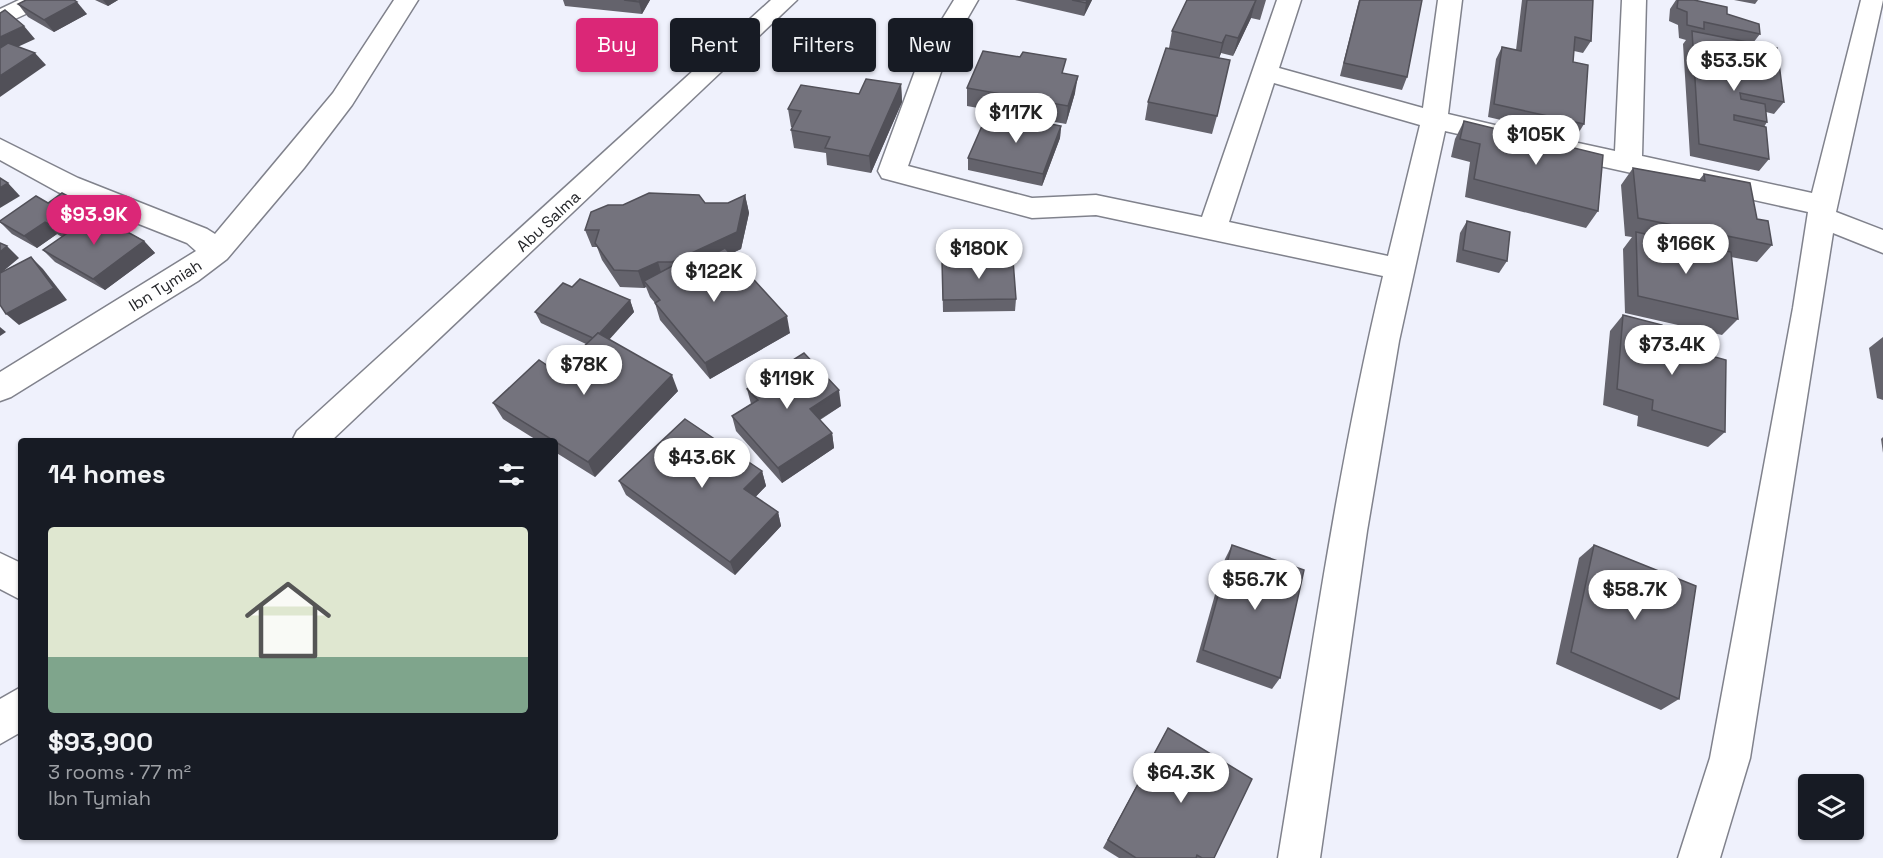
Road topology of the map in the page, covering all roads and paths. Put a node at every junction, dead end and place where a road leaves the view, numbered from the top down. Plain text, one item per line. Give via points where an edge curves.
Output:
1 (37, 0) edge
2 (406, 0) edge
3 (785, 0) edge
4 (966, 0) edge
5 (1289, 0) edge
6 (1450, 0) edge
7 (1634, 0) edge
8 (1873, 0) edge
9 (0, 19) edge
10 (1265, 72) junction
11 (1434, 120) junction
12 (0, 148) edge
13 (1628, 162) junction
14 (68, 185) junction
15 (39, 202) edge
16 (1822, 211) junction
17 (1212, 229) junction
18 (1883, 242) edge
19 (217, 251) junction
20 (1400, 269) junction
21 (0, 388) edge
22 (312, 438) edge
23 (0, 569) edge
24 (18, 581) edge
25 (18, 709) edge
26 (0, 725) edge
27 (1299, 858) edge
28 (1699, 858) edge

1 - 9 street
2 - 19 street via 339,104 294,163
3 - 22 street, Abu Salma
4 - 17 street via 935,52 892,171 1032,208 1096,205
5 - 10 street
6 - 11 street
7 - 13 street
8 - 16 street
10 - 11 street
10 - 17 street
11 - 13 street
11 - 20 street
12 - 14 street, Ibn Tymiah
13 - 16 street
14 - 15 street
14 - 19 street, Ibn Tymiah via 197,236
16 - 18 street
16 - 28 street via 1730,758
17 - 20 street
19 - 21 street, Ibn Tymiah
20 - 27 street via 1383,341 1350,531
23 - 24 street
25 - 26 street

